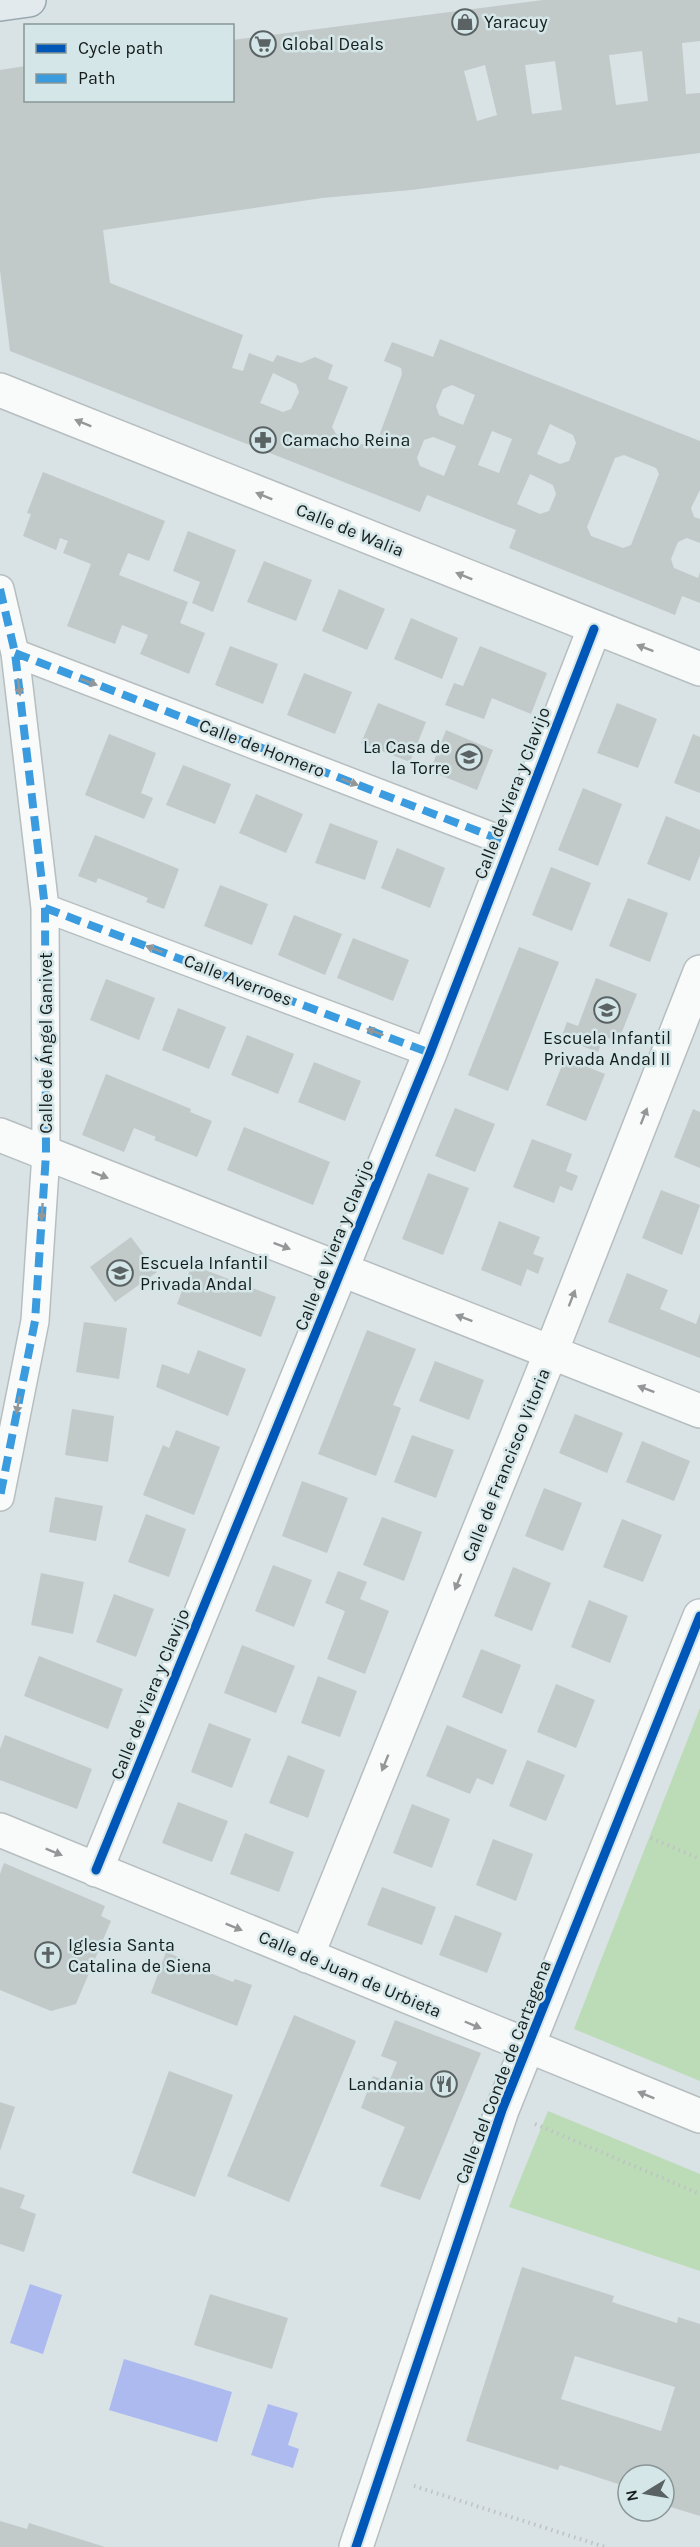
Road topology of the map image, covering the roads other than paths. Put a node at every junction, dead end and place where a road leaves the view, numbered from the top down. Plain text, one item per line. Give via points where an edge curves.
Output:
1 (29, 0) edge
2 (0, 4) edge
3 (0, 390) edge
4 (0, 589) edge
5 (594, 628) junction
6 (15, 654) junction
7 (700, 669) edge
8 (509, 843) junction
9 (45, 908) junction
10 (700, 972) edge
11 (430, 1053) junction
12 (0, 1135) edge
13 (46, 1154) junction
14 (342, 1270) junction
15 (551, 1352) junction
16 (700, 1411) edge
17 (0, 1497) edge
18 (700, 1616) edge
19 (0, 1830) edge
20 (96, 1870) junction
21 (307, 1956) junction
22 (527, 2048) junction
23 (700, 2116) edge
24 (356, 2547) edge

1 - 2 main road
5 -> 3 street, Calle de Walia
4 - 6 street, Calle de Ángel Ganivet
7 -> 5 street, Calle de Walia
5 - 8 street, Calle de Viera y Clavijo
6 -> 8 street, Calle de Homero
6 -> 9 street, Calle de Ángel Ganivet
8 - 11 street, Calle de Viera y Clavijo
11 -> 9 street, Calle Averroes
9 - 13 street, Calle de Ángel Ganivet
15 -> 10 street, Calle de Francisco Vitoria
11 - 14 street, Calle de Viera y Clavijo
12 - 13 street
13 -> 14 street
13 -> 17 street, Calle de Ángel Ganivet via 35,1321
15 -> 14 street
14 - 20 street, Calle de Viera y Clavijo
16 -> 15 street
15 -> 21 street, Calle de Francisco Vitoria
18 - 22 street, Calle del Conde de Cartagena
19 -> 20 street, Calle de Juan de Urbieta
20 -> 21 street, Calle de Juan de Urbieta
21 -> 22 street, Calle de Juan de Urbieta
23 -> 22 street, Calle de Juan de Urbieta
22 - 24 street, Calle del Conde de Cartagena via 502,2110

